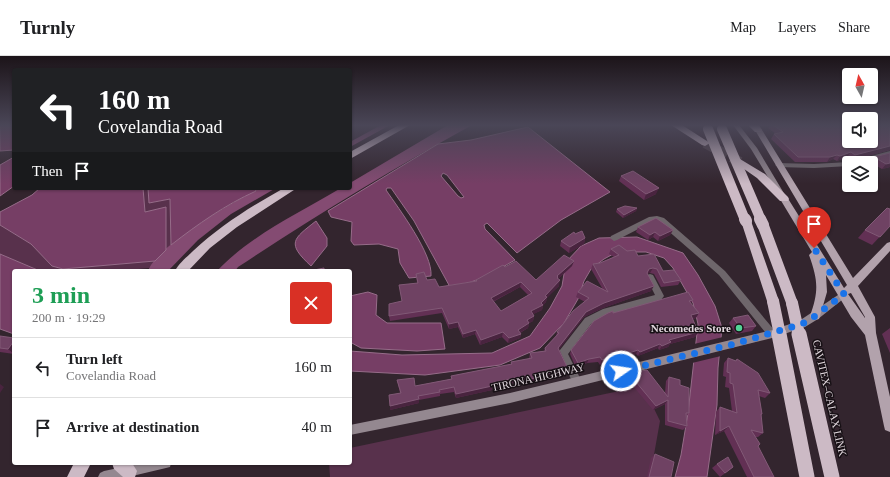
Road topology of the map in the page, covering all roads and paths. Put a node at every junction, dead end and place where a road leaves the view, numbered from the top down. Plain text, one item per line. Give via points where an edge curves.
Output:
1 (371, 145) edge
2 (715, 145) edge
3 (729, 145) edge
4 (751, 145) edge
5 (766, 145) edge
6 (890, 153) edge
7 (352, 155) edge
8 (878, 156) edge
9 (740, 162) tunnel mouth
10 (778, 165) junction
11 (842, 165) edge
12 (289, 190) edge
13 (784, 199) junction
14 (806, 236) junction
15 (614, 238) dead end
16 (890, 245) edge
17 (183, 269) edge
18 (650, 277) edge
19 (853, 285) junction
20 (844, 294) junction
21 (815, 316) junction
22 (870, 333) junction
23 (772, 334) junction
24 (577, 382) junction
25 (890, 426) edge
26 (352, 430) edge
27 (82, 465) edge
28 (146, 465) edge
29 (125, 467) edge
30 (75, 477) edge
31 (104, 477) edge
32 (807, 477) edge
33 (832, 477) edge

1 - 7 highway
2 - 32 highway, bridge via 746,221 772,301
3 - 33 highway, CAVITEX–CALAX LINK, bridge via 778,262 792,303
4 - 13 main road
5 - 10 main road
6 - 8 street
9 - 13 highway via 762,176
10 - 11 street via 823,167
10 - 19 main road
12 - 17 highway via 236,221 208,243
13 - 14 main road
14 - 20 main road
14 - 21 main road via 823,282 822,299
15 - 23 street via 657,218 722,273
16 - 19 main road, TIRONA HIGHWAY
18 - 24 street via 660,296 658,298 603,313 588,321 563,353
19 - 20 main road, TIRONA HIGHWAY
19 - 22 main road via 870,317
20 - 21 main road, TIRONA HIGHWAY
20 - 22 main road
21 - 23 main road, TIRONA HIGHWAY via 802,324
22 - 25 main road
23 - 24 main road, TIRONA HIGHWAY
24 - 26 main road, TIRONA HIGHWAY
27 - 30 highway
28 - 29 main road
29 - 31 main road

